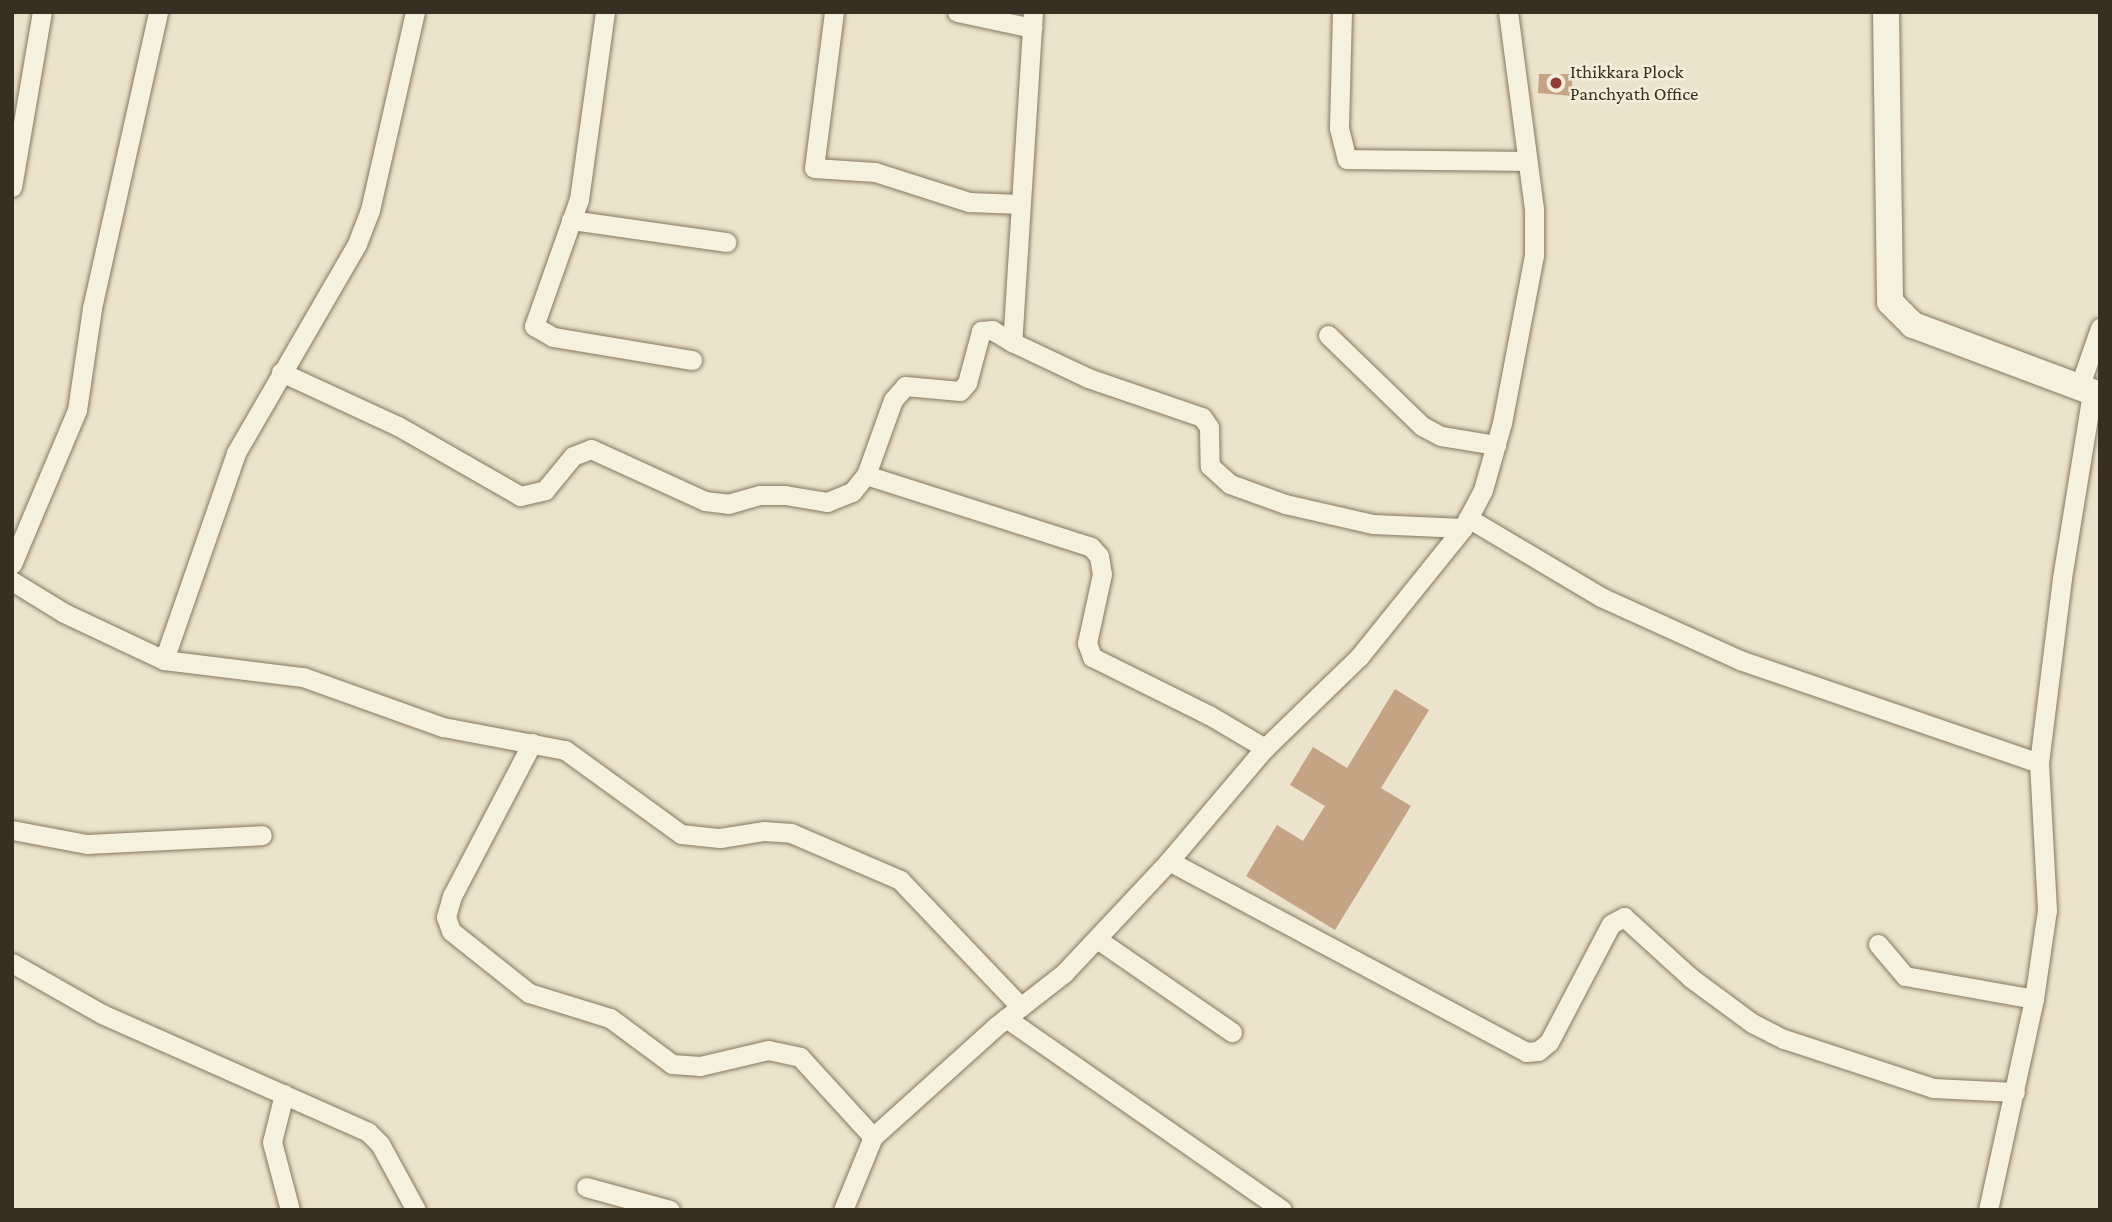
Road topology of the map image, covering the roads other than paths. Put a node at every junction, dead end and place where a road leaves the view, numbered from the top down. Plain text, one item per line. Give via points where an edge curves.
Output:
1 (42, 12) edge
2 (158, 12) edge
3 (415, 12) edge
4 (605, 12) edge
5 (834, 12) edge
6 (957, 12) edge
7 (1342, 12) edge
8 (1508, 12) edge
9 (1886, 12) edge
10 (1033, 20) edge
11 (1525, 161) junction
12 (12, 187) edge
13 (1020, 204) junction
14 (570, 220) junction
15 (726, 242) dead end
16 (2100, 328) edge
17 (1328, 335) dead end
18 (1012, 342) junction
19 (692, 360) dead end
20 (281, 372) junction
21 (2090, 392) edge
22 (1496, 445) junction
23 (866, 475) junction
24 (1466, 523) junction
25 (12, 564) edge
26 (12, 581) edge
27 (164, 660) junction
28 (532, 743) junction
29 (1265, 748) junction
30 (2039, 763) junction
31 (12, 830) edge
32 (262, 835) dead end
33 (1169, 861) junction
34 (1097, 939) junction
35 (1878, 944) dead end
36 (12, 963) edge
37 (2034, 999) junction
38 (1013, 1013) junction
39 (1232, 1032) dead end
40 (2015, 1092) junction
41 (284, 1094) junction
42 (873, 1138) junction
43 (586, 1187) dead end
44 (290, 1210) edge
45 (416, 1210) edge
46 (670, 1210) edge
47 (843, 1210) edge
48 (1282, 1210) edge
49 (1988, 1210) edge

1 - 12 street
2 - 25 street via 92,308 77,410
3 - 20 street via 361,232 338,280
4 - 14 street via 589,148
5 - 13 street via 814,168 875,172 969,202
6 - 10 street
7 - 11 street via 1339,128 1347,159
8 - 11 street
9 - 21 street via 1890,302 1913,324
10 - 13 street
11 - 22 street via 1534,209 1534,255
13 - 18 street
14 - 15 street
14 - 19 street via 534,319 537,330 552,337
16 - 21 street
17 - 22 street via 1422,426 1441,436
18 - 23 street via 992,330 981,331 967,383 960,391 912,384 899,391
18 - 24 street via 1088,378 1202,417 1209,427 1210,466 1230,484 1285,504 1362,522
20 - 23 street via 398,426 520,496 545,490 573,456 588,449 705,501 728,504 760,495 828,502 852,492
20 - 27 street via 236,453
21 - 30 street
22 - 24 street
23 - 29 street via 1091,547 1099,556 1102,574 1087,643 1091,657
24 - 29 street via 1359,657
24 - 30 street via 1601,597 1740,660
26 - 27 street via 64,612
27 - 28 street via 303,677 443,727
28 - 38 street via 565,750 583,760 681,834 720,838 780,830 900,880
28 - 42 street via 452,896 446,917 451,931 529,993 610,1018 672,1064 700,1066 768,1050 800,1057
29 - 33 street
30 - 37 street via 2047,910
31 - 32 street via 87,844
33 - 34 street
33 - 40 street via 1526,1052 1538,1051 1549,1042 1611,924 1624,917 1691,978 1752,1023 1784,1039 1933,1088
34 - 38 street via 1064,973
34 - 39 street
35 - 37 street via 1905,976
36 - 41 street via 102,1014
37 - 40 street
38 - 42 street
38 - 48 street
40 - 49 street
41 - 44 street via 272,1142
41 - 45 street via 368,1132 380,1144
42 - 47 street
43 - 46 street

